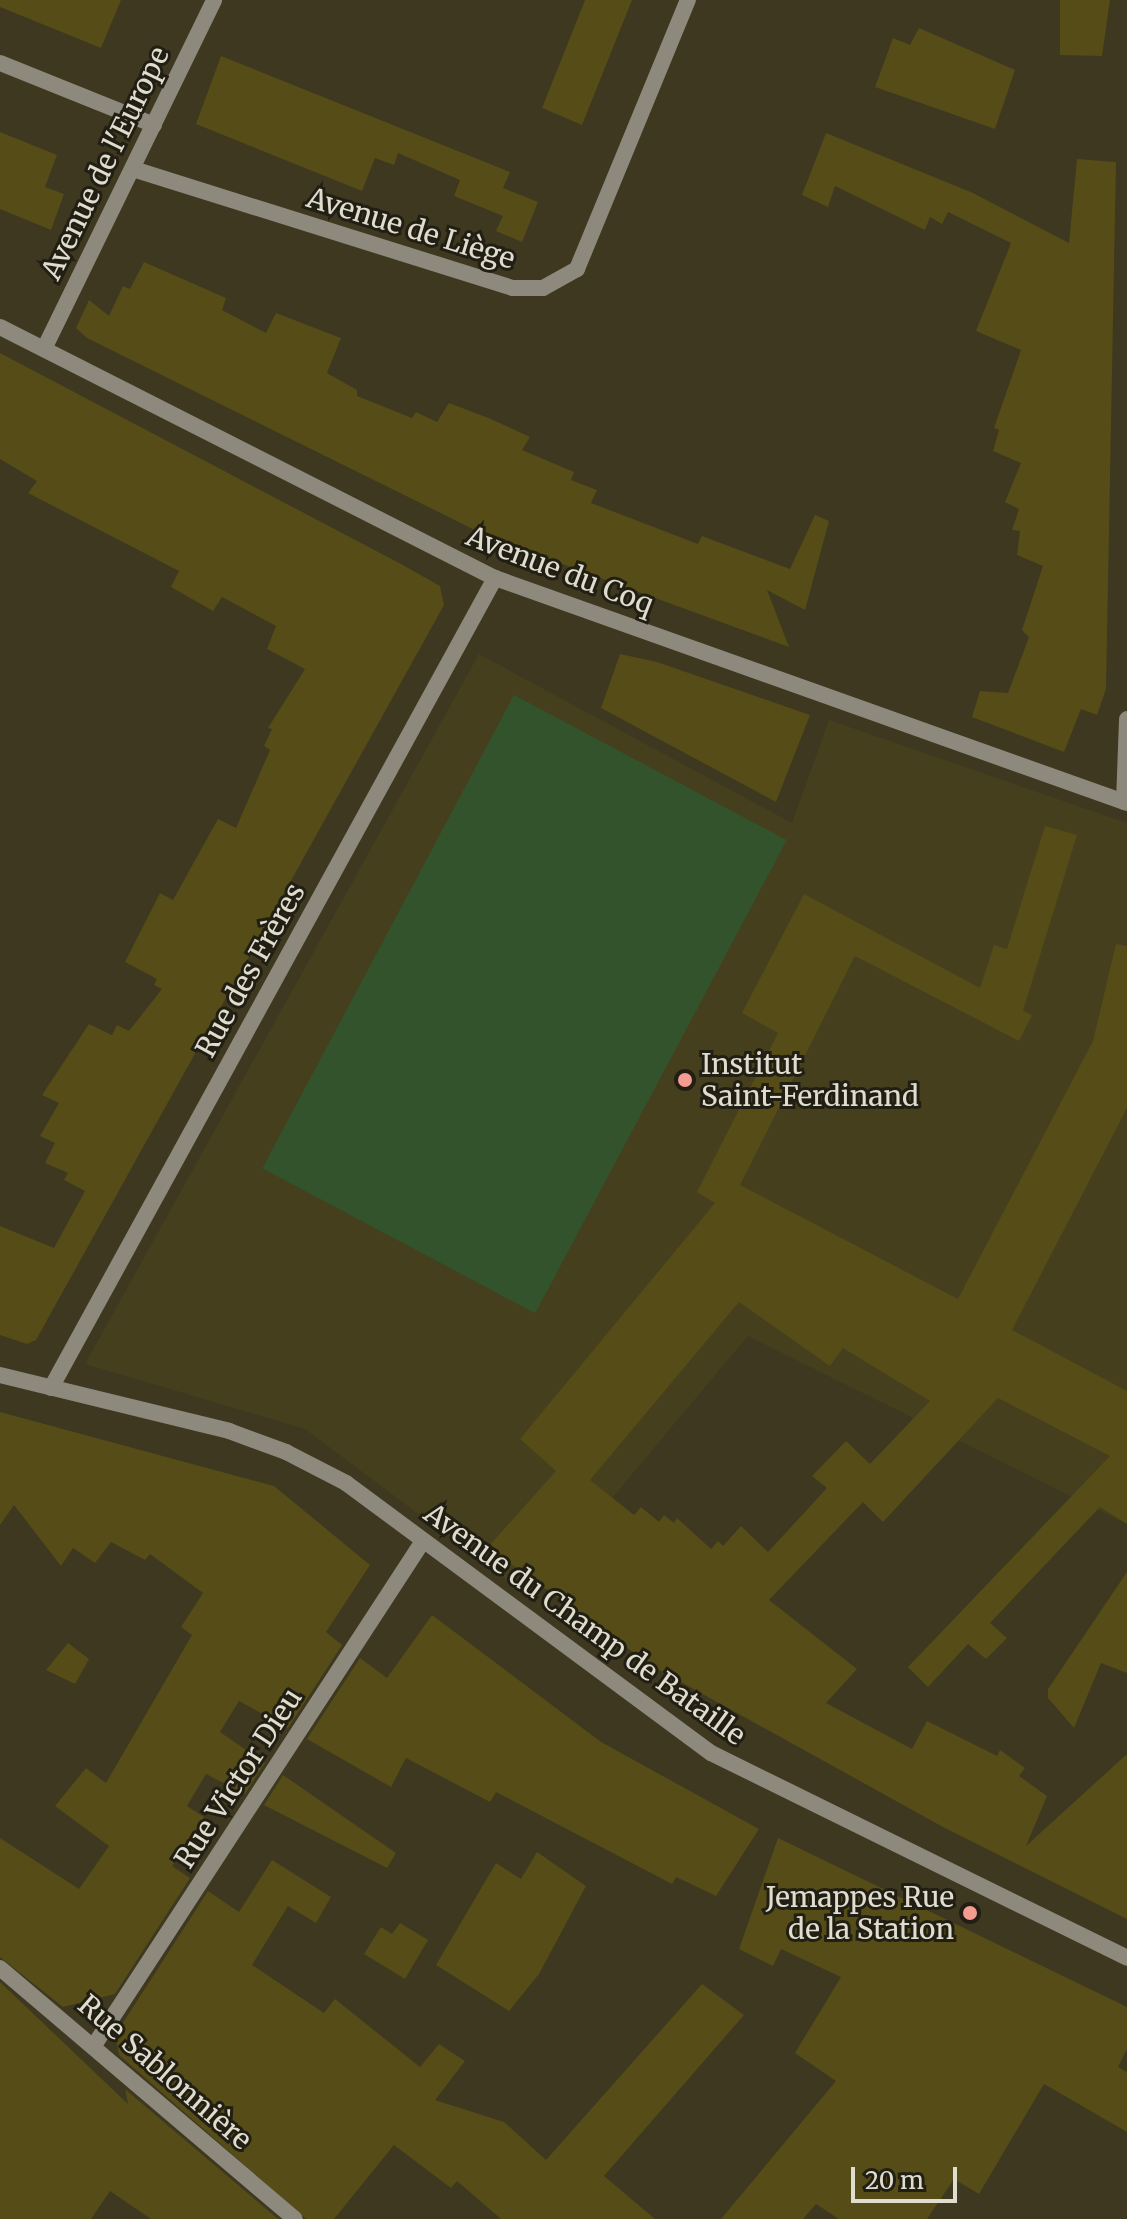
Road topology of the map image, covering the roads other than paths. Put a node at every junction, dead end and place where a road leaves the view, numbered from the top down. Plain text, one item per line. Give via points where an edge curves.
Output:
1 (214, 0) edge
2 (688, 0) edge
3 (0, 63) edge
4 (154, 125) junction
5 (133, 169) junction
6 (0, 327) edge
7 (44, 349) junction
8 (495, 578) junction
9 (1127, 719) edge
10 (1125, 802) edge
11 (0, 1375) edge
12 (51, 1388) junction
13 (423, 1541) junction
14 (1127, 1958) edge
15 (0, 1968) edge
16 (95, 2044) junction
17 (295, 2219) edge

1 - 4 street, Avenue de l'Europe
2 - 5 street, Avenue de Liège via 577,269 543,288 513,288
3 - 4 street
4 - 5 street, Avenue de l'Europe
5 - 7 street, Avenue de l'Europe
6 - 7 street, Avenue du Coq
7 - 8 street, Avenue du Coq
8 - 10 street, Avenue du Coq
8 - 12 street, Rue des Frères
9 - 10 street
11 - 12 street, Avenue du Champ de Bataille
12 - 13 street, Avenue du Champ de Bataille via 229,1431 286,1452 346,1483
13 - 14 street, Avenue du Champ de Bataille via 711,1753
13 - 16 street, Rue Victor Dieu
15 - 16 street, Rue Sablonnière
16 - 17 street, Rue Sablonnière

